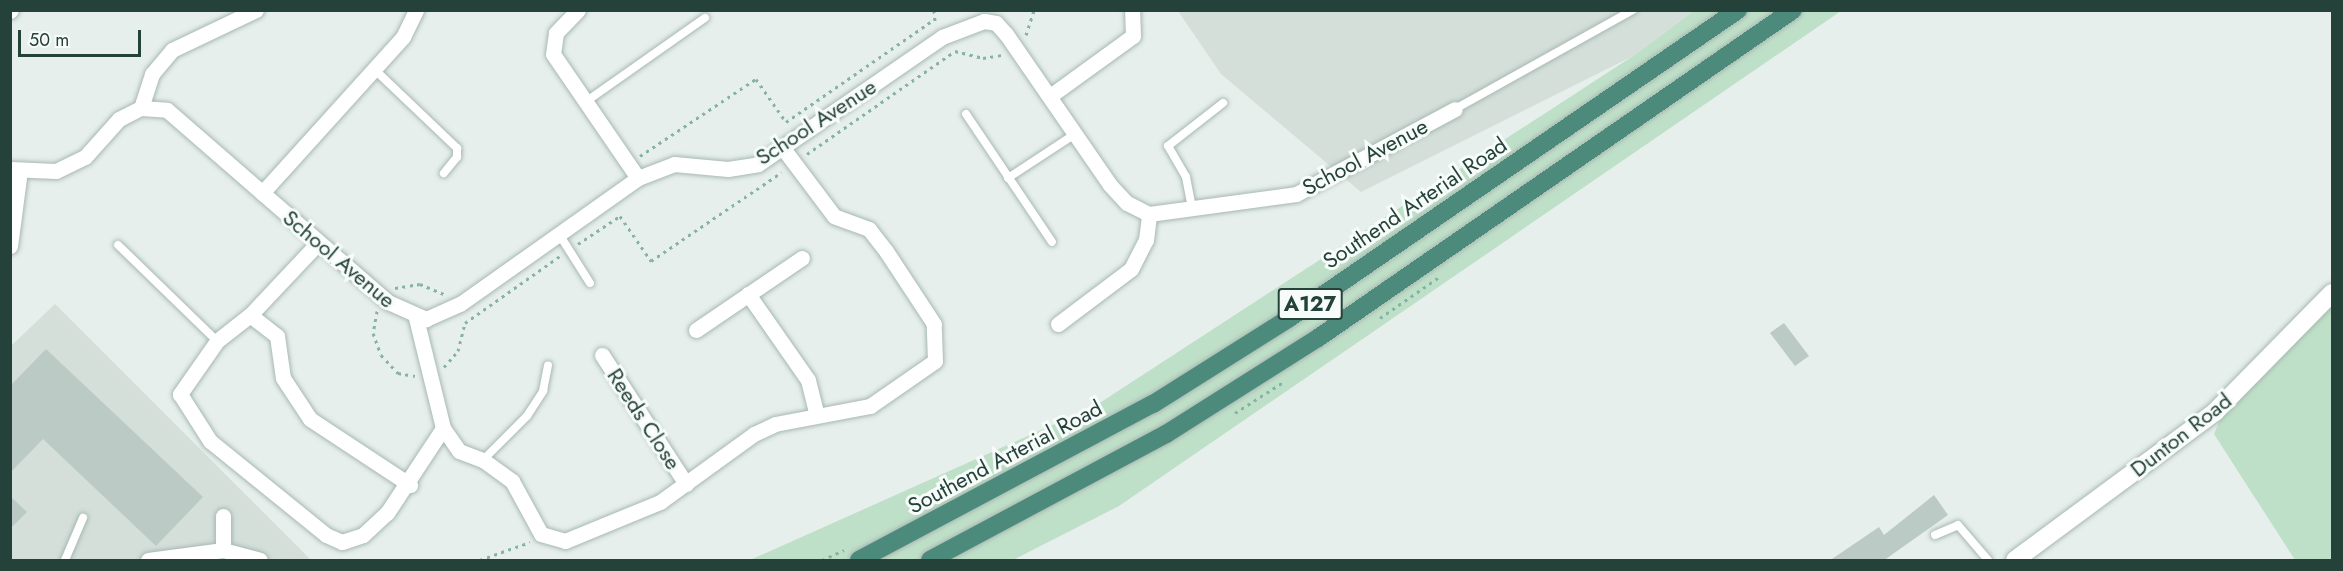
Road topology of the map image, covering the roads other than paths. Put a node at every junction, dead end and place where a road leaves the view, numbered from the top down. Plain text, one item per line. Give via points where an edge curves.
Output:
1 (256, 10) edge
2 (416, 10) edge
3 (578, 10) edge
4 (1132, 10) edge
5 (1633, 10) edge
6 (1738, 10) edge
7 (1793, 10) edge
8 (985, 16) edge
9 (705, 18) dead end
10 (374, 69) junction
11 (1050, 96) junction
12 (584, 103) junction
13 (1223, 103) dead end
14 (141, 108) junction
15 (1455, 110) joint
16 (966, 114) dead end
17 (1076, 133) junction
18 (782, 147) junction
19 (15, 170) edge
20 (444, 173) dead end
21 (1008, 177) junction
22 (638, 178) junction
23 (262, 193) junction
24 (1192, 208) junction
25 (1149, 214) junction
26 (559, 234) junction
27 (1052, 242) dead end
28 (317, 244) junction
29 (118, 245) dead end
30 (10, 246) edge
31 (802, 258) dead end
32 (590, 283) dead end
33 (2332, 293) edge
34 (748, 294) junction
35 (250, 315) junction
36 (416, 318) junction
37 (1058, 324) dead end
38 (696, 330) dead end
39 (217, 341) junction
40 (602, 355) dead end
41 (548, 365) dead end
42 (817, 415) junction
43 (443, 428) junction
44 (483, 460) junction
45 (686, 484) junction
46 (410, 485) junction
47 (223, 516) dead end
48 (84, 518) dead end
49 (1935, 535) dead end
50 (223, 550) junction
51 (856, 553) edge
52 (65, 561) edge
53 (148, 561) edge
54 (260, 561) edge
55 (930, 561) edge
56 (1988, 561) edge
57 (2015, 561) edge

1 - 14 street via 172,50 152,74
2 - 10 street via 404,37
3 - 12 street via 556,33 553,54
4 - 11 street via 1133,36
5 - 15 lane
6 - 51 highway, Southend Arterial Road / A127 via 1163,398
7 - 55 highway, A127 via 1318,338 1166,434
8 - 11 street, School Avenue via 996,23
8 - 18 street, School Avenue via 942,37
9 - 12 lane
10 - 20 lane via 457,148 457,157
10 - 23 street
11 - 17 street, School Avenue
12 - 22 street
13 - 24 lane via 1168,146 1186,177
14 - 19 street via 118,120 85,157 56,171
14 - 23 street, School Avenue via 167,110
15 - 24 street, School Avenue via 1296,194
16 - 21 lane
17 - 21 lane
17 - 25 street, School Avenue via 1126,203
18 - 22 street, School Avenue via 758,164 728,169 674,164
18 - 42 street via 834,216 869,229 934,324 939,342 935,361 870,406
19 - 30 street
21 - 27 lane
22 - 26 street, School Avenue
23 - 28 street, School Avenue
24 - 25 street, School Avenue
25 - 37 street via 1146,240 1131,269
26 - 32 lane
26 - 36 street, School Avenue via 455,307 437,316
28 - 35 street
28 - 36 street, School Avenue via 383,298
29 - 39 lane
31 - 34 street
33 - 57 street, Dunton Road via 2215,412
34 - 38 street
34 - 42 street via 808,380
35 - 39 street
35 - 46 street via 277,336 283,378 310,419
36 - 43 street
39 - 46 street via 180,394 189,412 210,441 326,535 342,542 363,535
40 - 45 street, Reeds Close
41 - 44 lane via 543,391 527,416
42 - 45 street via 753,434
43 - 44 street via 459,451
43 - 46 street
44 - 45 street via 512,482 541,534 557,540 577,536 660,502
47 - 50 street
48 - 52 lane
49 - 56 lane via 1958,525
50 - 53 street
50 - 54 street

